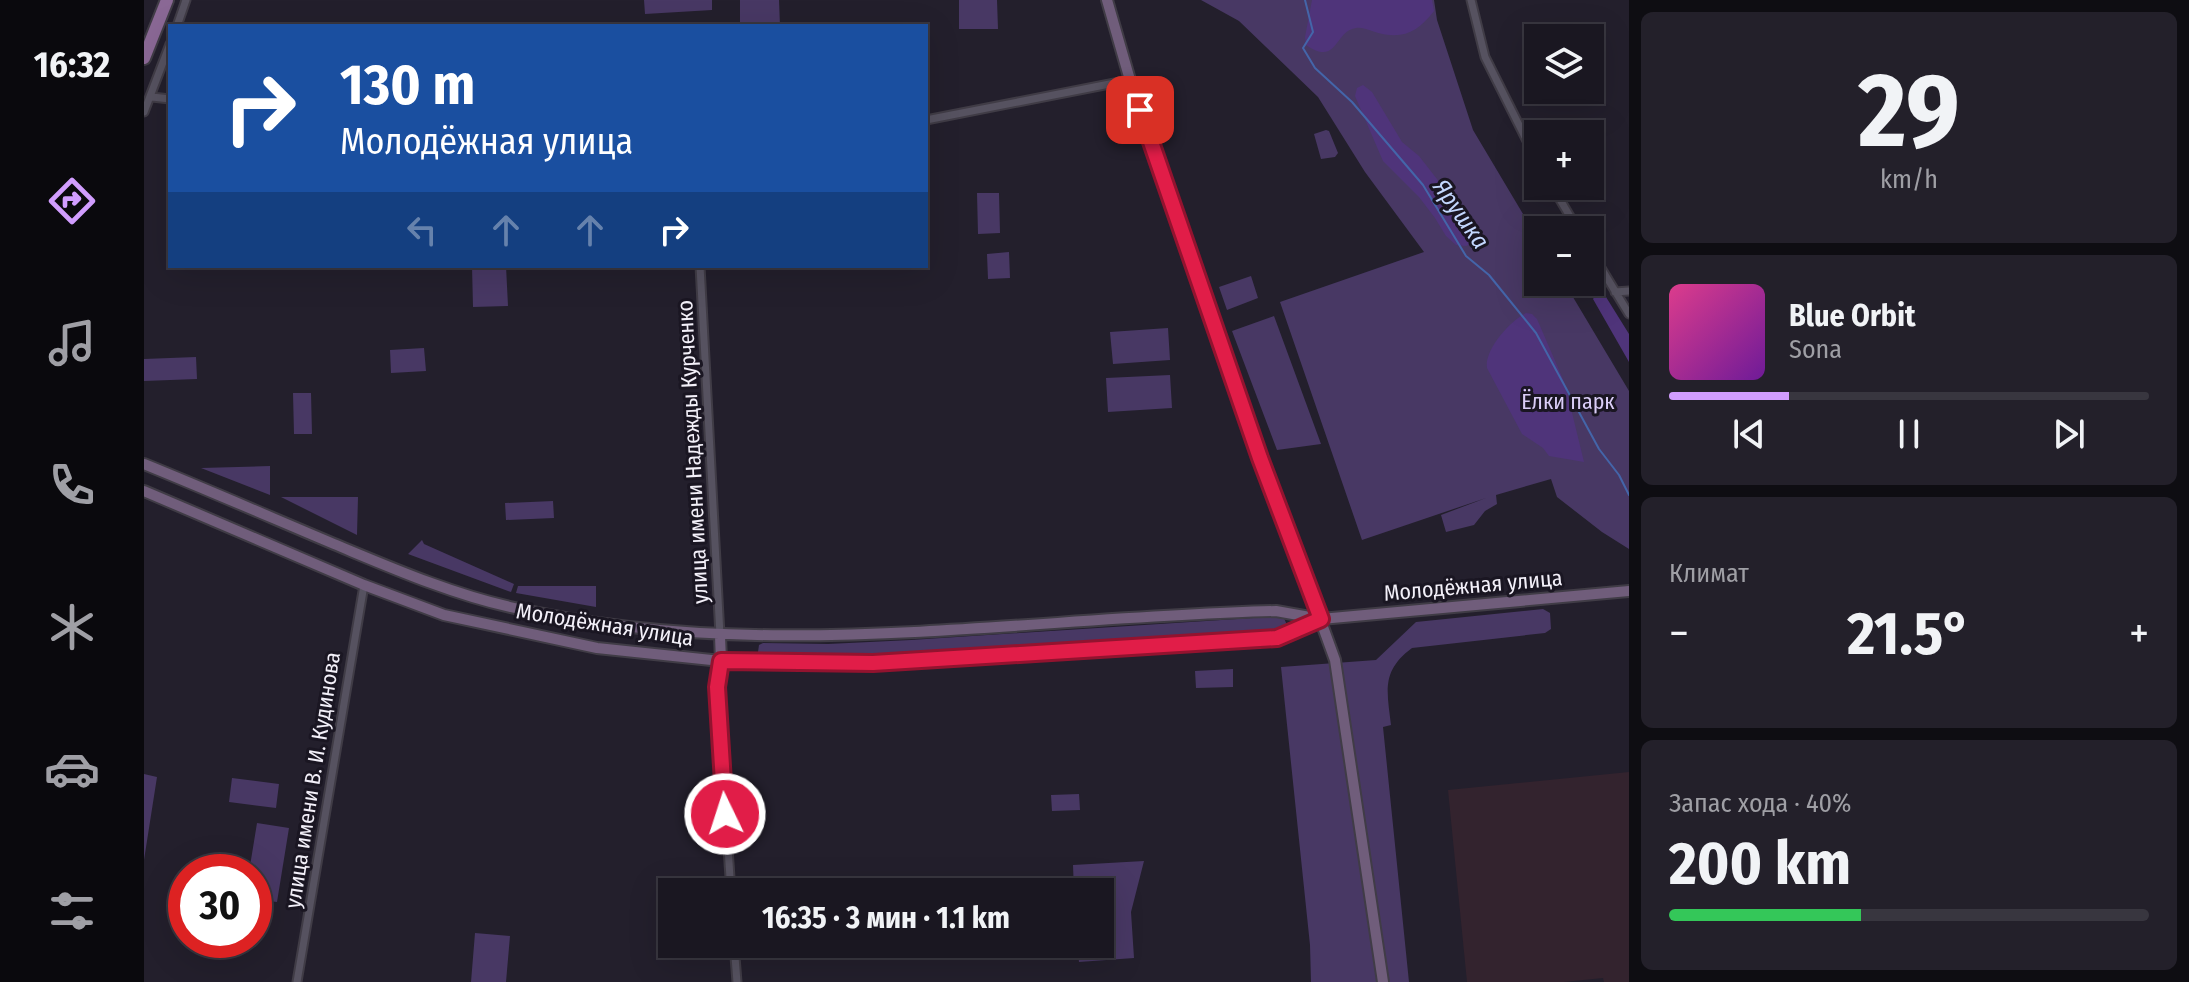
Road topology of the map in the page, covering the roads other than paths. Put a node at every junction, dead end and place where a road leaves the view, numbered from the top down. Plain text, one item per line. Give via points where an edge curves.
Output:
1 (167, 0) edge
2 (186, 0) edge
3 (1107, 0) edge
4 (1471, 0) edge
5 (178, 24) edge
6 (168, 50) edge
7 (144, 58) edge
8 (1130, 80) junction
9 (152, 97) junction
10 (168, 99) edge
11 (144, 112) edge
12 (928, 120) edge
13 (1524, 135) edge
14 (700, 268) edge
15 (1604, 274) edge
16 (1629, 291) edge
17 (1615, 292) junction
18 (1629, 314) edge
19 (144, 464) edge
20 (144, 491) edge
21 (364, 585) junction
22 (1629, 591) edge
23 (1321, 619) junction
24 (720, 636) junction
25 (721, 661) junction
26 (730, 878) edge
27 (735, 958) edge
28 (297, 982) edge
29 (737, 982) edge
30 (1383, 982) edge

1 - 7 main road
2 - 5 street
3 - 8 main road
4 - 13 street via 1485,57
6 - 9 street
8 - 12 street
8 - 23 main road via 1255,446
9 - 10 street
9 - 11 street
14 - 24 street, улица имени Надежды Курченко
15 - 17 street
16 - 17 street
17 - 18 street
19 - 24 main road, Молодёжная улица via 449,591 599,624
20 - 21 main road, Молодёжная улица
21 - 25 main road, Молодёжная улица via 444,615 540,637
21 - 28 street, улица имени В. И. Кудинова
22 - 23 main road, Молодёжная улица
23 - 24 main road, Молодёжная улица via 1276,611 872,635
23 - 25 main road, Молодёжная улица via 1277,638 873,663
23 - 30 main road via 1335,660
24 - 25 main road
25 - 26 street via 717,687
27 - 29 street

